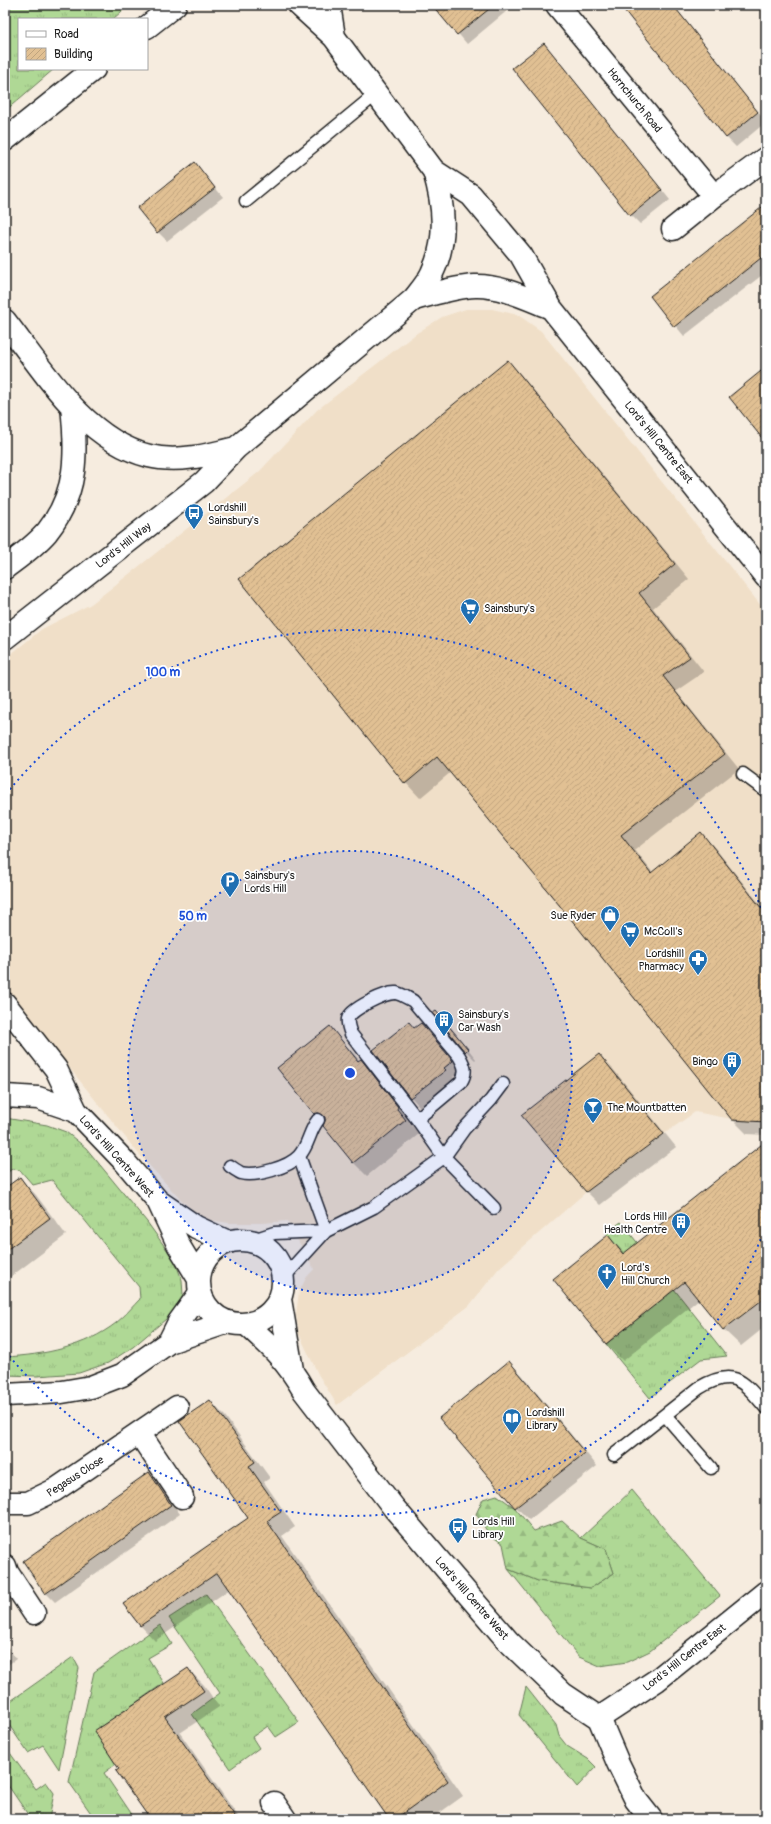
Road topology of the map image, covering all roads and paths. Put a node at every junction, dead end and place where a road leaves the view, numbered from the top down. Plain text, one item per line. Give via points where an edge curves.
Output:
1 (175, 5) edge
2 (299, 5) edge
3 (329, 5) edge
4 (557, 5) edge
5 (148, 26) edge
6 (334, 37) junction
7 (93, 70) edge
8 (376, 94) junction
9 (5, 140) edge
10 (766, 158) edge
11 (434, 171) junction
12 (714, 196) junction
13 (246, 201) dead end
14 (673, 230) dead end
15 (414, 299) junction
16 (551, 308) junction
17 (5, 321) edge
18 (72, 406) junction
19 (236, 448) junction
20 (5, 568) edge
21 (766, 577) edge
22 (5, 638) edge
23 (743, 774) dead end
24 (766, 791) edge
25 (5, 1004) edge
26 (503, 1084) dead end
27 (5, 1096) edge
28 (76, 1111) junction
29 (417, 1119) junction
30 (318, 1120) dead end
31 (299, 1156) junction
32 (444, 1157) junction
33 (230, 1166) dead end
34 (158, 1201) junction
35 (494, 1208) dead end
36 (326, 1231) junction
37 (250, 1240) junction
38 (228, 1242) junction
39 (199, 1286) junction
40 (282, 1288) junction
41 (237, 1323) junction
42 (169, 1342) junction
43 (292, 1370) junction
44 (5, 1395) edge
45 (177, 1407) dead end
46 (766, 1408) edge
47 (665, 1415) junction
48 (139, 1433) junction
49 (614, 1455) dead end
50 (711, 1468) dead end
51 (182, 1497) dead end
52 (5, 1503) edge
53 (5, 1566) edge
54 (765, 1595) edge
55 (34, 1612) dead end
56 (600, 1718) junction
57 (651, 1819) edge

1 - 5 street
2 - 6 street
3 - 6 street
4 - 12 street, Hornchurch Road
6 - 8 street
7 - 9 street
8 - 11 street
8 - 13 lane
10 - 12 street
11 - 15 street via 442,196 444,224 432,274
11 - 16 street, Lord's Hill Centre East via 471,195 521,255
12 - 14 street
15 - 16 street via 447,290 476,286 503,290
15 - 19 street, Lord's Hill Way
16 - 21 street, Lord's Hill Centre East
17 - 18 street
18 - 19 street via 102,434 124,448 150,456 204,456
18 - 20 street via 75,461 71,486 60,511 46,532
19 - 22 street, Lord's Hill Way via 204,482
23 - 24 lane
25 - 28 street, Lord's Hill Centre West via 56,1069
26 - 32 lane via 464,1129
27 - 28 street, Lord's Hill Centre West via 38,1098
28 - 34 street, Lord's Hill Centre West
29 - 29 lane via 461,1082 465,1075 464,1065 413,1001 404,995 390,994 368,1002 350,1014 348,1019 351,1034 375,1075
29 - 32 lane
30 - 31 lane
31 - 33 lane via 271,1171 241,1172
31 - 36 lane
32 - 35 lane
32 - 36 lane via 374,1207
34 - 38 street, Lord's Hill Centre West via 196,1227
34 - 39 street, Lord's Hill Centre West
36 - 37 lane via 274,1233
36 - 40 lane
37 - 38 street
37 - 40 street via 273,1254 280,1265
38 - 39 street via 208,1256 202,1267
39 - 41 street via 206,1306 216,1316
39 - 42 street
40 - 41 street via 274,1308 266,1316 257,1321
40 - 43 street, Lord's Hill Centre West
41 - 42 street
41 - 43 street, Lord's Hill Centre West via 269,1345
42 - 44 street via 122,1375 91,1387 62,1392
43 - 56 street, Lord's Hill Centre West via 304,1391 394,1508 508,1641 563,1694
45 - 48 street, Pegasus Close
46 - 47 lane via 746,1386 736,1379 724,1377 699,1388
47 - 49 lane
47 - 50 lane
48 - 51 street
48 - 52 street, Pegasus Close via 55,1490 28,1503
53 - 55 street
54 - 56 street, Lord's Hill Centre East via 657,1680
56 - 57 street via 636,1800

